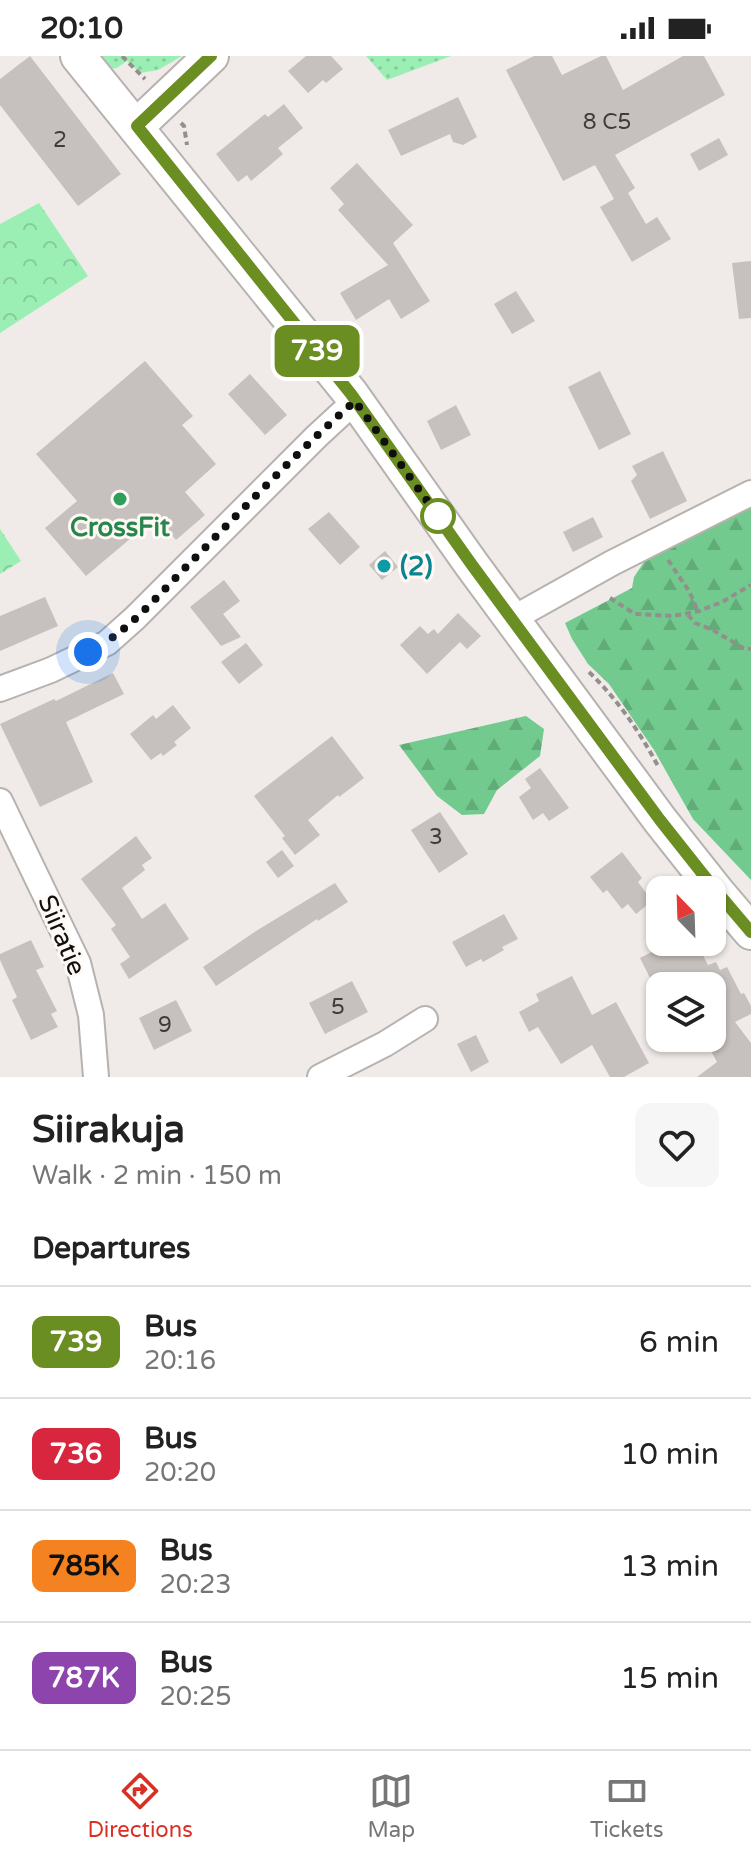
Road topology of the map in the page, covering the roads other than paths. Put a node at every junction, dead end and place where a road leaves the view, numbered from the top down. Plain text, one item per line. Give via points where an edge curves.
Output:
1 (78, 56) edge
2 (211, 56) edge
3 (137, 126) junction
4 (355, 401) junction
5 (751, 493) edge
6 (512, 619) junction
7 (0, 689) edge
8 (0, 801) edge
9 (751, 932) edge
10 (425, 1019) dead end
11 (96, 1077) edge
12 (320, 1077) edge

1 - 3 street
2 - 3 street
3 - 4 street
4 - 6 street
4 - 7 street via 107,643
5 - 6 street
6 - 9 street via 678,844
8 - 11 street, Siiratie via 78,963 91,1015
10 - 12 street

